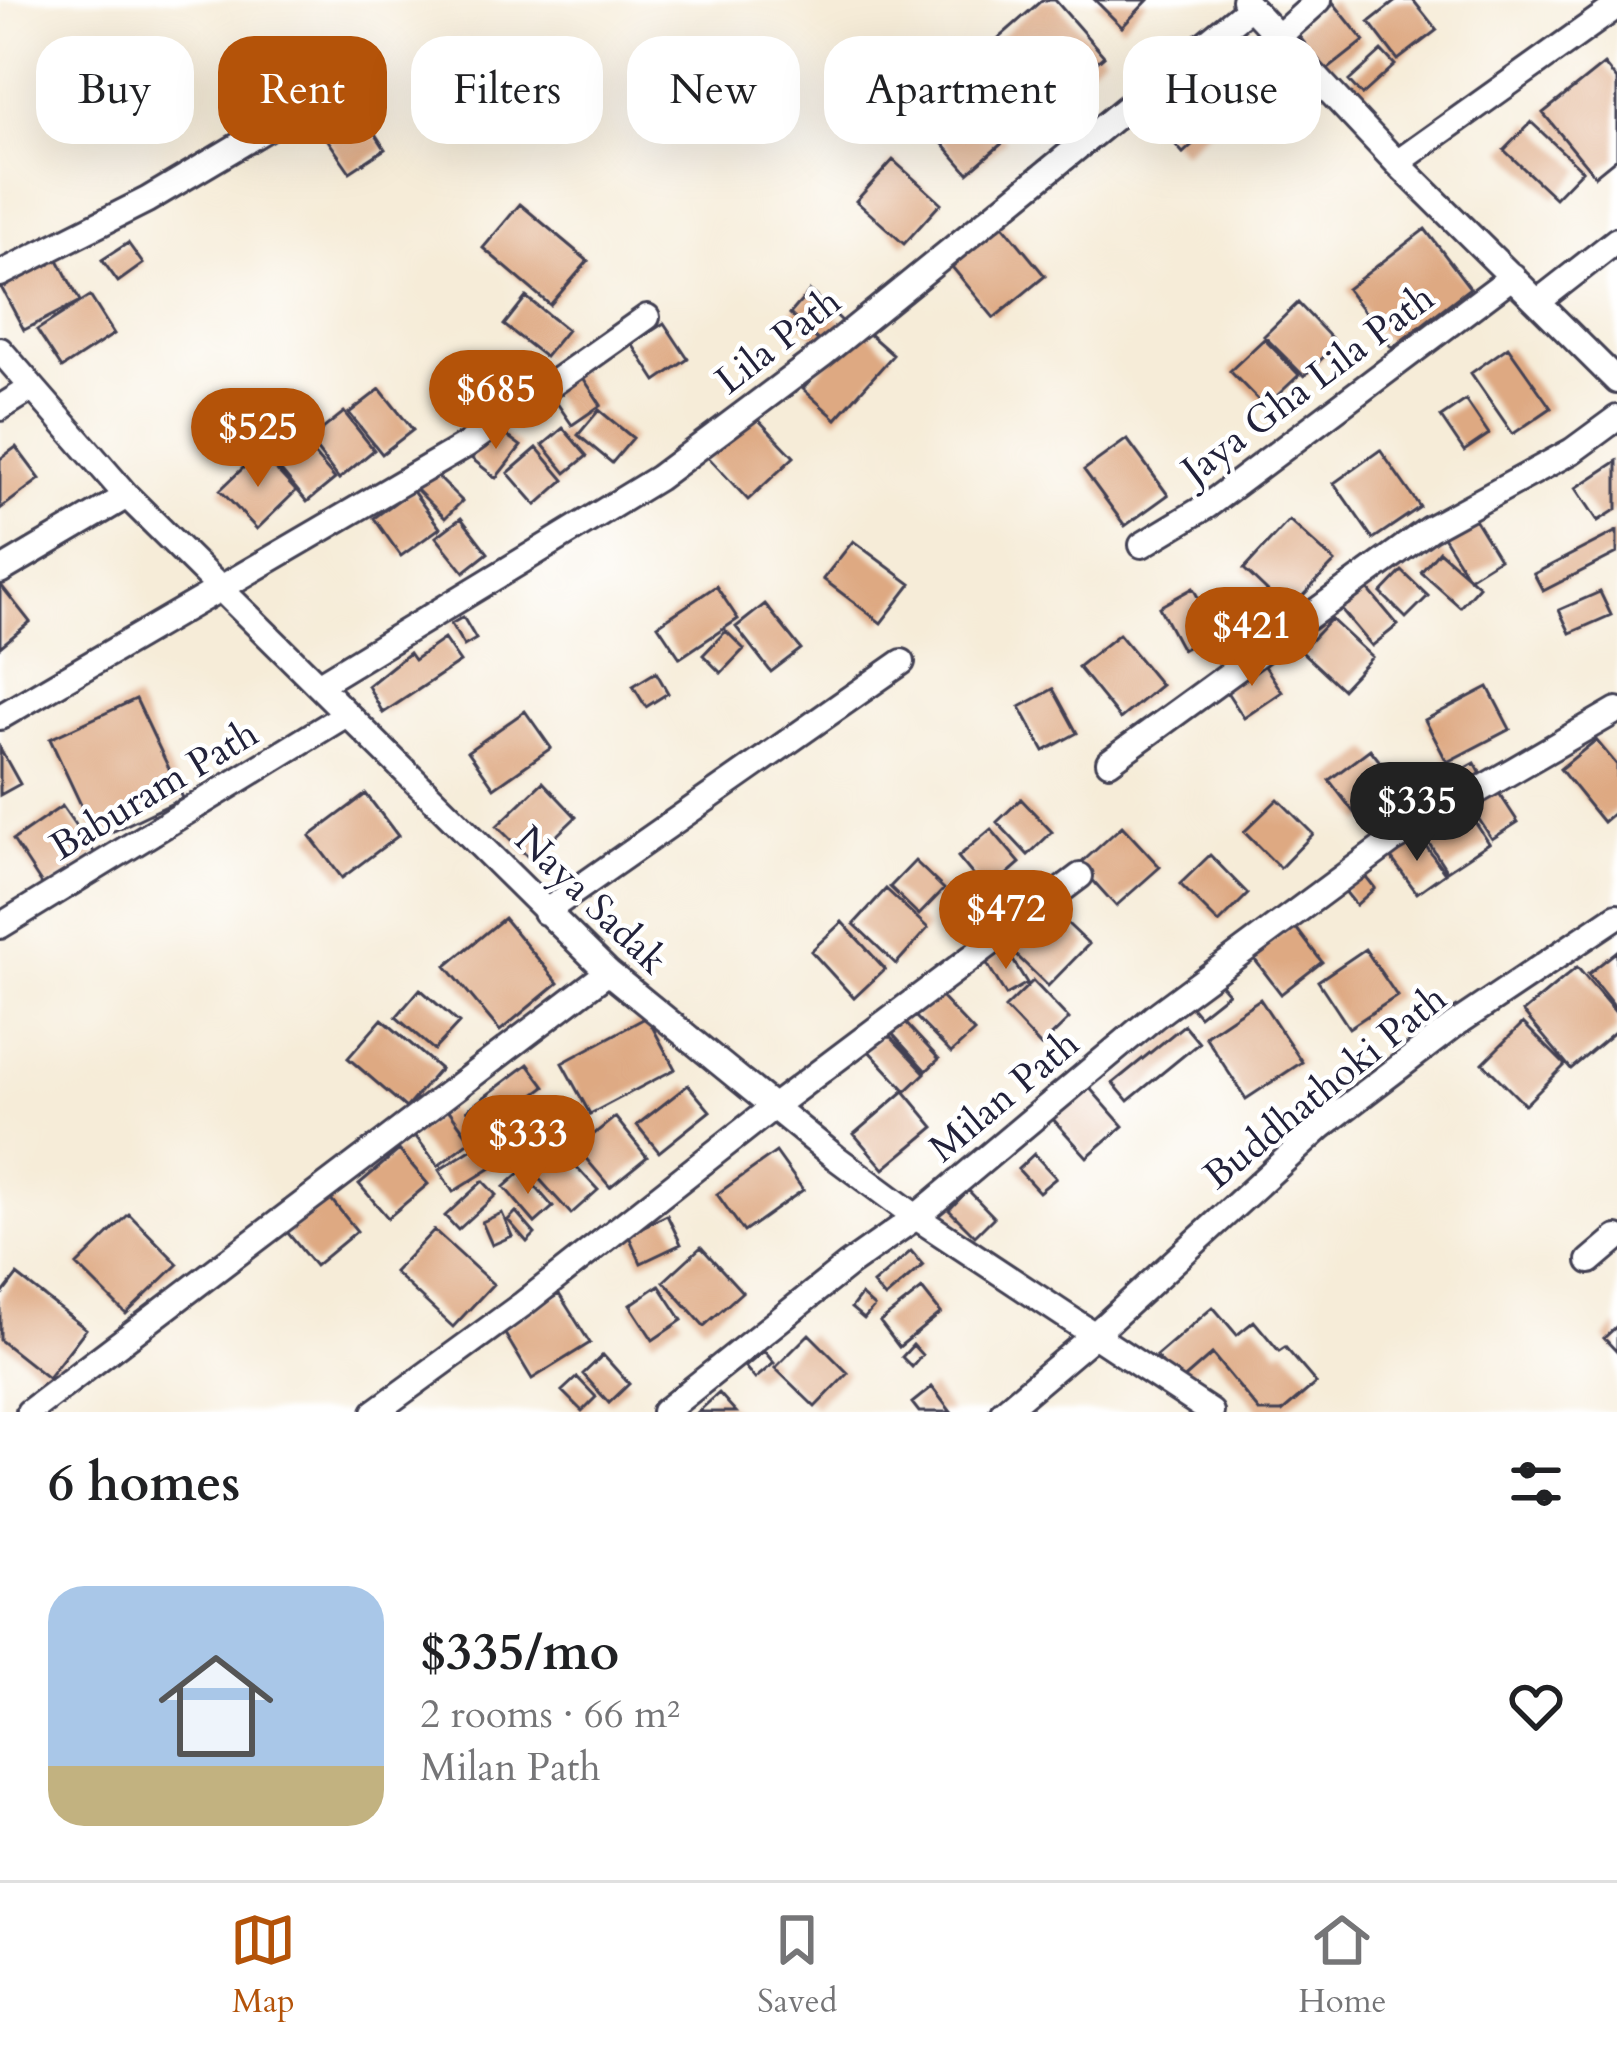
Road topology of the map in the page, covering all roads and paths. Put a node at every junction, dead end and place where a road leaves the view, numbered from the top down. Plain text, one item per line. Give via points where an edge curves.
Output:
1 (1318, 0) edge
2 (1247, 4) edge
3 (1617, 6) edge
4 (1276, 36) edge
5 (1280, 36) edge
6 (1321, 83) edge
7 (242, 144) edge
8 (1397, 163) junction
9 (1617, 240) edge
10 (0, 274) edge
11 (1513, 276) junction
12 (1539, 301) junction
13 (647, 317) dead end
14 (0, 350) edge
15 (1617, 381) edge
16 (32, 388) junction
17 (0, 409) edge
18 (1617, 418) edge
19 (127, 496) junction
20 (1142, 545) dead end
21 (0, 571) edge
22 (224, 589) junction
23 (902, 662) dead end
24 (319, 685) junction
25 (1617, 710) edge
26 (345, 715) junction
27 (0, 717) edge
28 (1109, 762) dead end
29 (1080, 876) dead end
30 (545, 912) junction
31 (1617, 916) edge
32 (0, 926) edge
33 (608, 972) junction
34 (773, 1107) junction
35 (916, 1216) junction
36 (1617, 1238) edge
37 (1590, 1261) dead end
38 (1094, 1335) junction
39 (29, 1412) edge
40 (376, 1412) edge
41 (664, 1412) edge
42 (1004, 1412) edge
43 (1210, 1412) edge

1 - 5 street
2 - 4 street
2 - 24 street, Lila Path via 822,355 658,478
3 - 8 street
6 - 8 street
7 - 10 street
8 - 11 street
9 - 12 street
11 - 12 street
11 - 20 street, Jaya Gha Lila Path via 1207,506
12 - 15 street
13 - 22 street via 466,445
14 - 16 street, Naya Sadak
16 - 17 street
16 - 19 street, Naya Sadak
18 - 28 street via 1429,529
19 - 21 street
19 - 22 street, Naya Sadak
22 - 24 street, Naya Sadak
22 - 27 street
23 - 30 street
24 - 26 street, Naya Sadak
25 - 35 street, Milan Path via 1393,840 1154,1017
26 - 30 street, Naya Sadak
26 - 32 street, Baburam Path
29 - 34 street
30 - 33 street, Naya Sadak
31 - 38 street, Buddhathoki Path via 1322,1126
33 - 34 street, Naya Sadak
33 - 39 street
34 - 35 street, Naya Sadak
34 - 40 street
35 - 38 street, Naya Sadak
35 - 41 street, Milan Path
36 - 37 street
38 - 42 street, Buddhathoki Path
38 - 43 street, Naya Sadak

